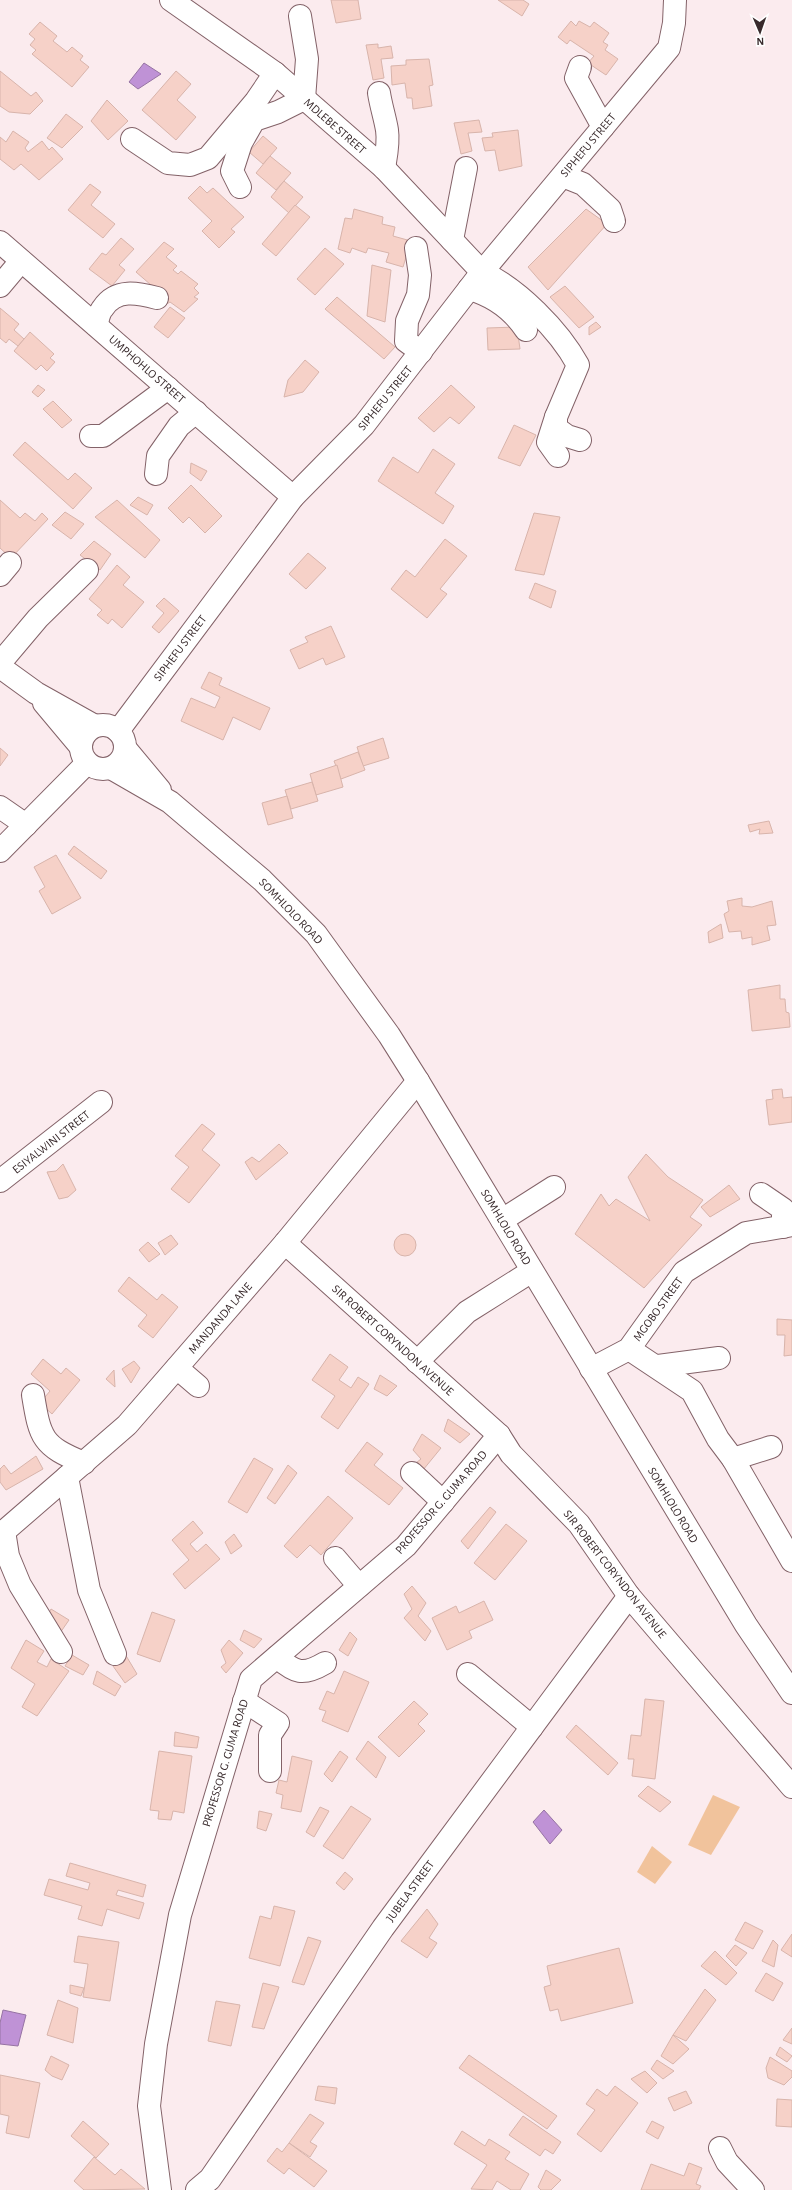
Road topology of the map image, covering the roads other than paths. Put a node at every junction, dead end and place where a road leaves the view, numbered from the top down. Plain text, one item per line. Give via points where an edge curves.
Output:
1 (170, 0) edge
2 (675, 0) edge
3 (300, 16) dead end
4 (580, 67) dead end
5 (275, 73) junction
6 (379, 93) dead end
7 (304, 99) junction
8 (603, 127) junction
9 (132, 139) dead end
10 (384, 168) junction
11 (466, 168) dead end
12 (563, 176) junction
13 (240, 187) dead end
14 (614, 221) dead end
15 (452, 240) junction
16 (0, 242) edge
17 (416, 248) dead end
18 (22, 261) junction
19 (476, 281) junction
20 (0, 286) edge
21 (157, 298) dead end
22 (96, 325) junction
23 (526, 330) dead end
24 (421, 352) junction
25 (168, 388) junction
26 (196, 412) junction
27 (556, 417) junction
28 (91, 436) dead end
29 (580, 440) dead end
30 (558, 456) dead end
31 (156, 474) dead end
32 (293, 497) junction
33 (87, 570) dead end
34 (0, 663) edge
35 (0, 667) edge
36 (36, 693) junction
37 (95, 726) junction
38 (122, 740) junction
39 (84, 754) junction
40 (111, 768) junction
41 (170, 802) junction
42 (0, 808) edge
43 (26, 825) junction
44 (0, 851) edge
45 (418, 1081) junction
46 (101, 1102) dead end
47 (0, 1181) edge
48 (554, 1187) dead end
49 (761, 1194) dead end
50 (502, 1220) junction
51 (787, 1226) edge
52 (285, 1242) junction
53 (532, 1271) junction
54 (629, 1349) junction
55 (718, 1358) dead end
56 (417, 1362) junction
57 (658, 1366) junction
58 (177, 1368) junction
59 (591, 1369) junction
60 (198, 1386) dead end
61 (33, 1395) dead end
62 (499, 1435) junction
63 (770, 1448) dead end
64 (733, 1459) junction
65 (84, 1463) junction
66 (412, 1473) dead end
67 (67, 1477) junction
68 (442, 1502) junction
69 (2, 1533) edge
70 (336, 1558) dead end
71 (792, 1561) edge
72 (359, 1586) junction
73 (629, 1596) junction
74 (62, 1652) dead end
75 (115, 1654) dead end
76 (277, 1657) junction
77 (326, 1664) dead end
78 (468, 1674) dead end
79 (792, 1693) edge
80 (244, 1701) junction
81 (532, 1727) junction
82 (270, 1771) dead end
83 (792, 1787) edge
84 (720, 2148) dead end
85 (209, 2186) edge
86 (160, 2190) edge
87 (753, 2190) edge

1 - 5 street, MDLEBE STREET
2 - 8 street, SIPHEFU STREET via 669,48
3 - 7 street via 307,59
4 - 8 street via 576,78
5 - 7 street, MDLEBE STREET
5 - 9 street via 256,101 208,158 190,165 168,163
6 - 10 street via 387,130 388,151
7 - 10 street, MDLEBE STREET
7 - 13 street via 254,120 241,143 232,171
8 - 12 street, SIPHEFU STREET
10 - 15 street, MDLEBE STREET
11 - 15 street
12 - 14 street via 583,184 610,210
12 - 19 street, SIPHEFU STREET
15 - 19 street, MDLEBE STREET
16 - 18 street, UMPHOHLO STREET
17 - 24 street via 420,275 418,295 407,321 406,341
18 - 20 street
18 - 22 street, UMPHOHLO STREET
19 - 23 street via 488,294 517,316
19 - 24 street, SIPHEFU STREET
19 - 27 street via 499,280 517,293 570,350 578,365
21 - 22 street via 133,292 114,298 103,308
22 - 25 street, UMPHOHLO STREET
24 - 32 street, SIPHEFU STREET via 364,425
25 - 26 street, UMPHOHLO STREET
25 - 28 street via 103,436
26 - 31 street via 179,426 158,456
26 - 32 street, UMPHOHLO STREET
27 - 29 street via 556,428 567,436
27 - 30 street via 548,442
32 - 38 street, SIPHEFU STREET
33 - 34 street via 38,618
35 - 36 street
36 - 37 street
36 - 39 street
37 - 38 street via 107,725
37 - 39 street via 85,734
38 - 40 street via 121,760
38 - 41 street, SOMHLOLO ROAD
39 - 40 street, SOMHLOLO ROAD via 98,769
39 - 43 street
40 - 41 street, SOMHLOLO ROAD
41 - 45 street, SOMHLOLO ROAD via 262,880 316,934 389,1035
42 - 43 street
43 - 44 street
45 - 50 street, SOMHLOLO ROAD
45 - 52 street, MANDANDA LANE
46 - 47 street, ESIYALWINI STREET
48 - 50 street
49 - 51 street via 783,1209
50 - 53 street, SOMHLOLO ROAD
51 - 54 street, MGOBO STREET via 746,1233 684,1272
52 - 56 street, SIR ROBERT CORYNDON AVENUE
52 - 58 street, MANDANDA LANE
53 - 56 street via 467,1312
53 - 59 street, SOMHLOLO ROAD
54 - 57 street
54 - 59 street, MGOBO STREET
55 - 57 street
56 - 62 street, SIR ROBERT CORYNDON AVENUE
57 - 64 street via 692,1391 718,1440
58 - 60 street
58 - 65 street, MANDANDA LANE via 127,1425
59 - 79 street, SOMHLOLO ROAD via 746,1625
61 - 65 street via 38,1424 48,1442 59,1453
62 - 68 street, PROFESSOR G. GUMA ROAD
62 - 73 street, SIR ROBERT CORYNDON AVENUE via 511,1454 579,1524
63 - 64 street
64 - 71 street
65 - 67 street, MANDANDA LANE
66 - 68 street
67 - 69 street, MANDANDA LANE
67 - 75 street via 89,1590
68 - 72 street, PROFESSOR G. GUMA ROAD via 406,1546
69 - 74 street via 20,1585
70 - 72 street
72 - 76 street, PROFESSOR G. GUMA ROAD
73 - 81 street, JUBELA STREET
73 - 83 street, SIR ROBERT CORYNDON AVENUE
76 - 77 street via 292,1670 312,1671
76 - 80 street, PROFESSOR G. GUMA ROAD via 251,1679
78 - 81 street
80 - 82 street via 278,1723 270,1735
80 - 86 street, PROFESSOR G. GUMA ROAD via 180,1916 156,2044 149,2106
81 - 85 street, JUBELA STREET via 383,1928
84 - 87 street via 727,2162

